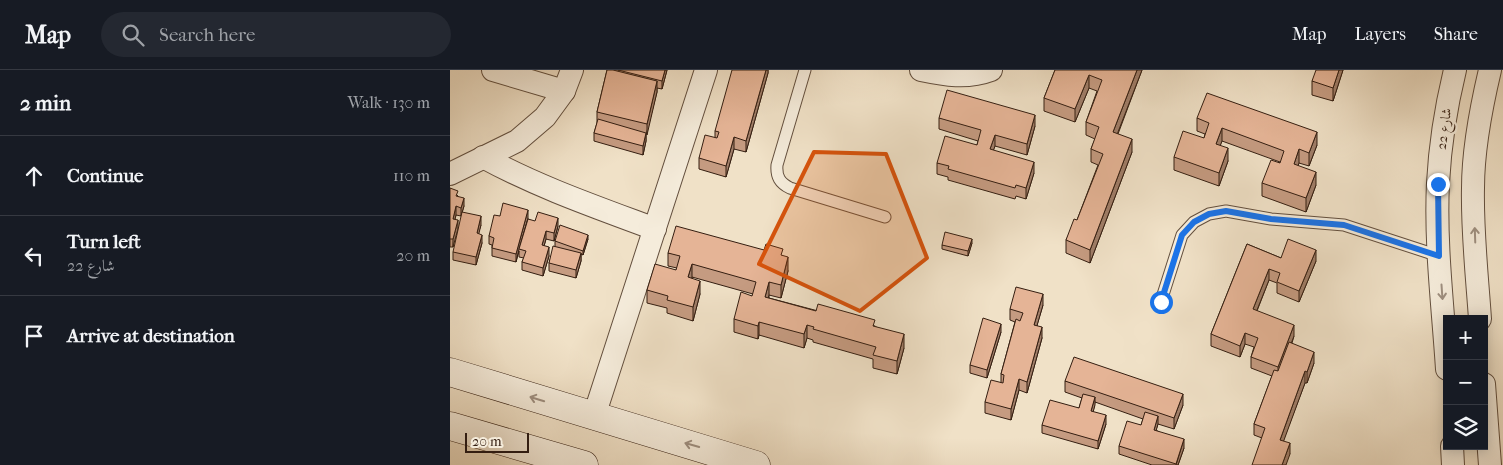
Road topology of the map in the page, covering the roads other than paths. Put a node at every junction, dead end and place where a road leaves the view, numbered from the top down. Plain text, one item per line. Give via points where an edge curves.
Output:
1 (493, 70) edge
2 (572, 70) edge
3 (706, 70) edge
4 (805, 70) edge
5 (921, 70) edge
6 (991, 70) edge
7 (1455, 70) edge
8 (1490, 70) edge
9 (564, 91) junction
10 (483, 157) junction
11 (450, 174) edge
12 (885, 217) dead end
13 (655, 228) junction
14 (1439, 256) junction
15 (1161, 302) dead end
16 (1480, 315) edge
17 (1446, 360) edge
18 (450, 372) edge
19 (1486, 405) edge
20 (594, 416) junction
21 (450, 426) edge
22 (1452, 450) edge
23 (584, 465) edge
24 (756, 465) edge
25 (1453, 465) edge
26 (1490, 465) edge

1 - 9 street
2 - 9 street
3 - 13 street
4 - 12 lane via 778,165 779,180 790,188
5 - 6 street via 948,76 978,75
7 - 14 street, شارع 22 via 1442,138 1438,184
16 -> 8 street via 1472,188 1476,144
9 - 10 street via 545,117 517,141
10 - 11 street
10 - 13 street via 559,194
13 - 20 street
14 - 15 lane via 1344,225 1271,219 1226,211 1209,214 1194,222 1182,235
14 -> 17 street, شارع 22
20 -> 18 street
19 - 26 street
24 -> 20 street
21 - 23 street
22 - 25 street

